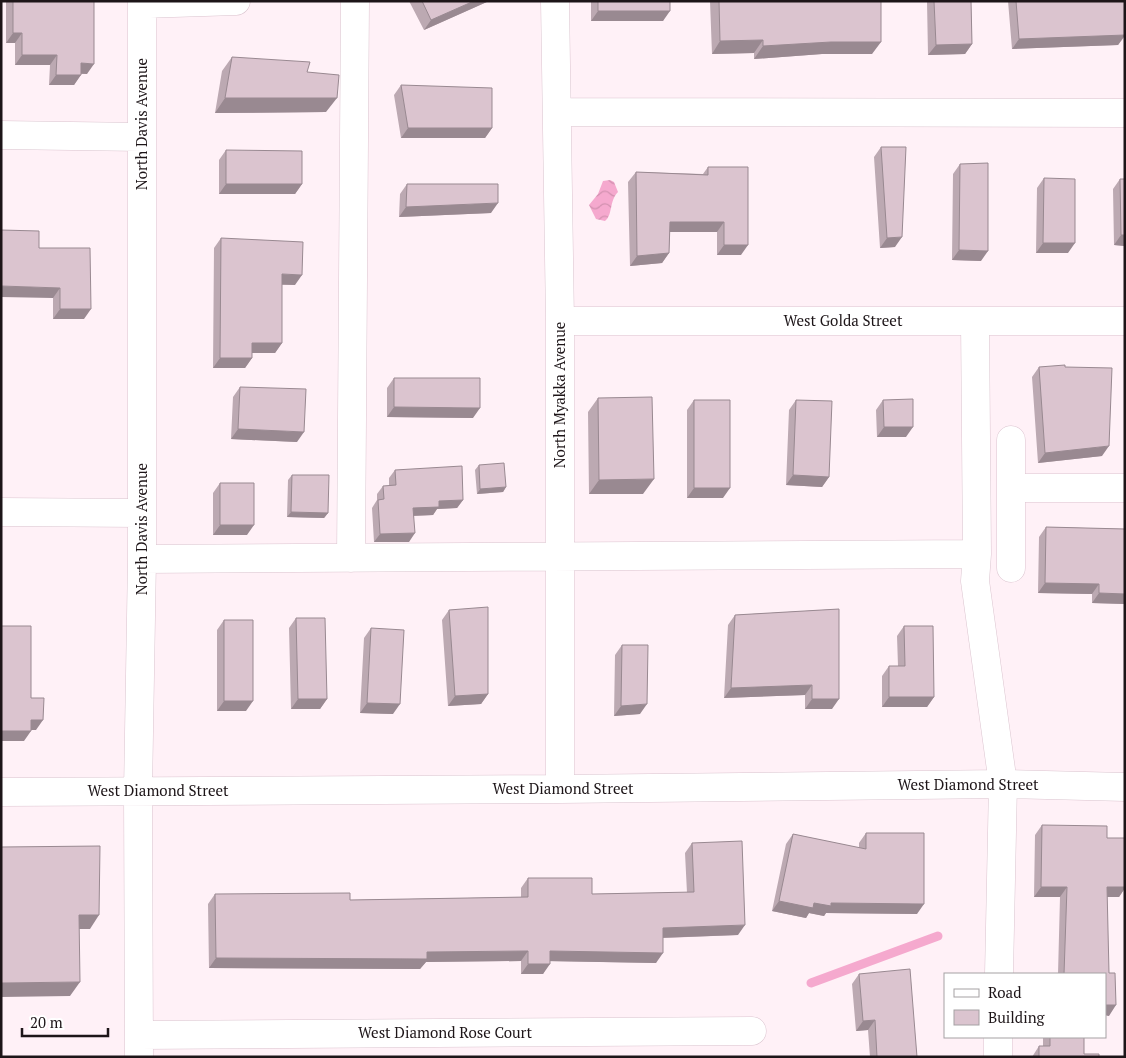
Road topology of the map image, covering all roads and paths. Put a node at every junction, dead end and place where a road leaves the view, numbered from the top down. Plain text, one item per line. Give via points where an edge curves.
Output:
1 (236, 1) edge
2 (354, 1) edge
3 (555, 1) edge
4 (142, 3) edge
5 (557, 112) junction
6 (1125, 113) edge
7 (1, 135) edge
8 (142, 136) junction
9 (560, 321) junction
10 (975, 321) junction
11 (1125, 321) edge
12 (1011, 440) dead end
13 (1011, 488) junction
14 (1125, 488) edge
15 (1, 512) edge
16 (141, 513) junction
17 (976, 554) junction
18 (351, 558) junction
19 (560, 558) junction
20 (142, 559) junction
21 (1011, 568) dead end
22 (1003, 784) junction
23 (1125, 787) edge
24 (560, 789) junction
25 (138, 791) junction
26 (1, 792) edge
27 (999, 973) edge
28 (752, 1031) dead end
29 (998, 1038) edge
30 (139, 1046) edge
31 (998, 1057) edge

1 - 4 street
2 - 18 street
3 - 5 street, North Myakka Avenue
4 - 8 street, North Davis Avenue
5 - 6 street
5 - 9 street, North Myakka Avenue
7 - 8 street
8 - 16 street, North Davis Avenue
9 - 10 street, West Golda Street
9 - 19 street, North Myakka Avenue
10 - 11 street, West Golda Street
10 - 17 street
12 - 13 street
13 - 14 street
13 - 21 street
15 - 16 street
16 - 20 street, North Davis Avenue
17 - 19 street
17 - 22 street via 974,580
18 - 19 street
18 - 20 street
19 - 24 street, North Myakka Avenue
20 - 25 street, North Davis Avenue
22 - 23 street, West Diamond Street
22 - 24 street, West Diamond Street
22 - 27 street
24 - 25 street, West Diamond Street
25 - 26 street, West Diamond Street
25 - 30 street, North Davis Avenue
28 - 30 street, West Diamond Rose Court
29 - 31 street

